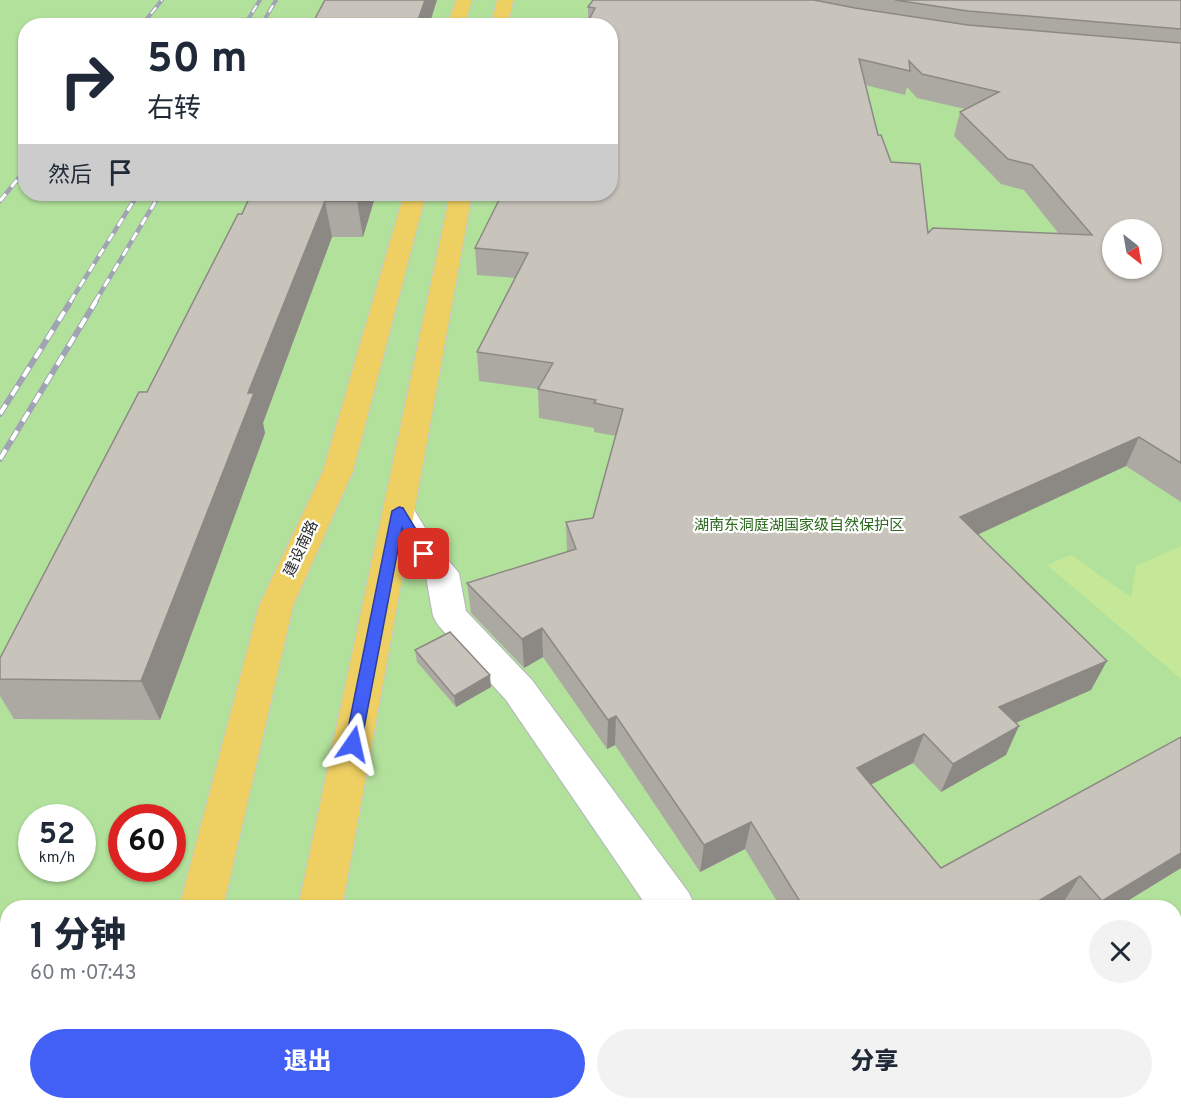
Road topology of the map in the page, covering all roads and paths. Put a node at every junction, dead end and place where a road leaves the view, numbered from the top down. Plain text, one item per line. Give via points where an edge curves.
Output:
1 (464, 0) edge
2 (506, 0) edge
3 (458, 18) edge
4 (501, 18) edge
5 (413, 201) edge
6 (460, 201) edge
7 (399, 511) junction
8 (203, 900) edge
9 (322, 900) edge
10 (668, 900) edge

1 - 3 main road
2 - 4 main road
5 - 8 main road, 建设南路 via 338,471 276,606
6 - 7 main road
7 - 9 main road
7 - 10 street via 424,554 442,573 450,616 519,690

